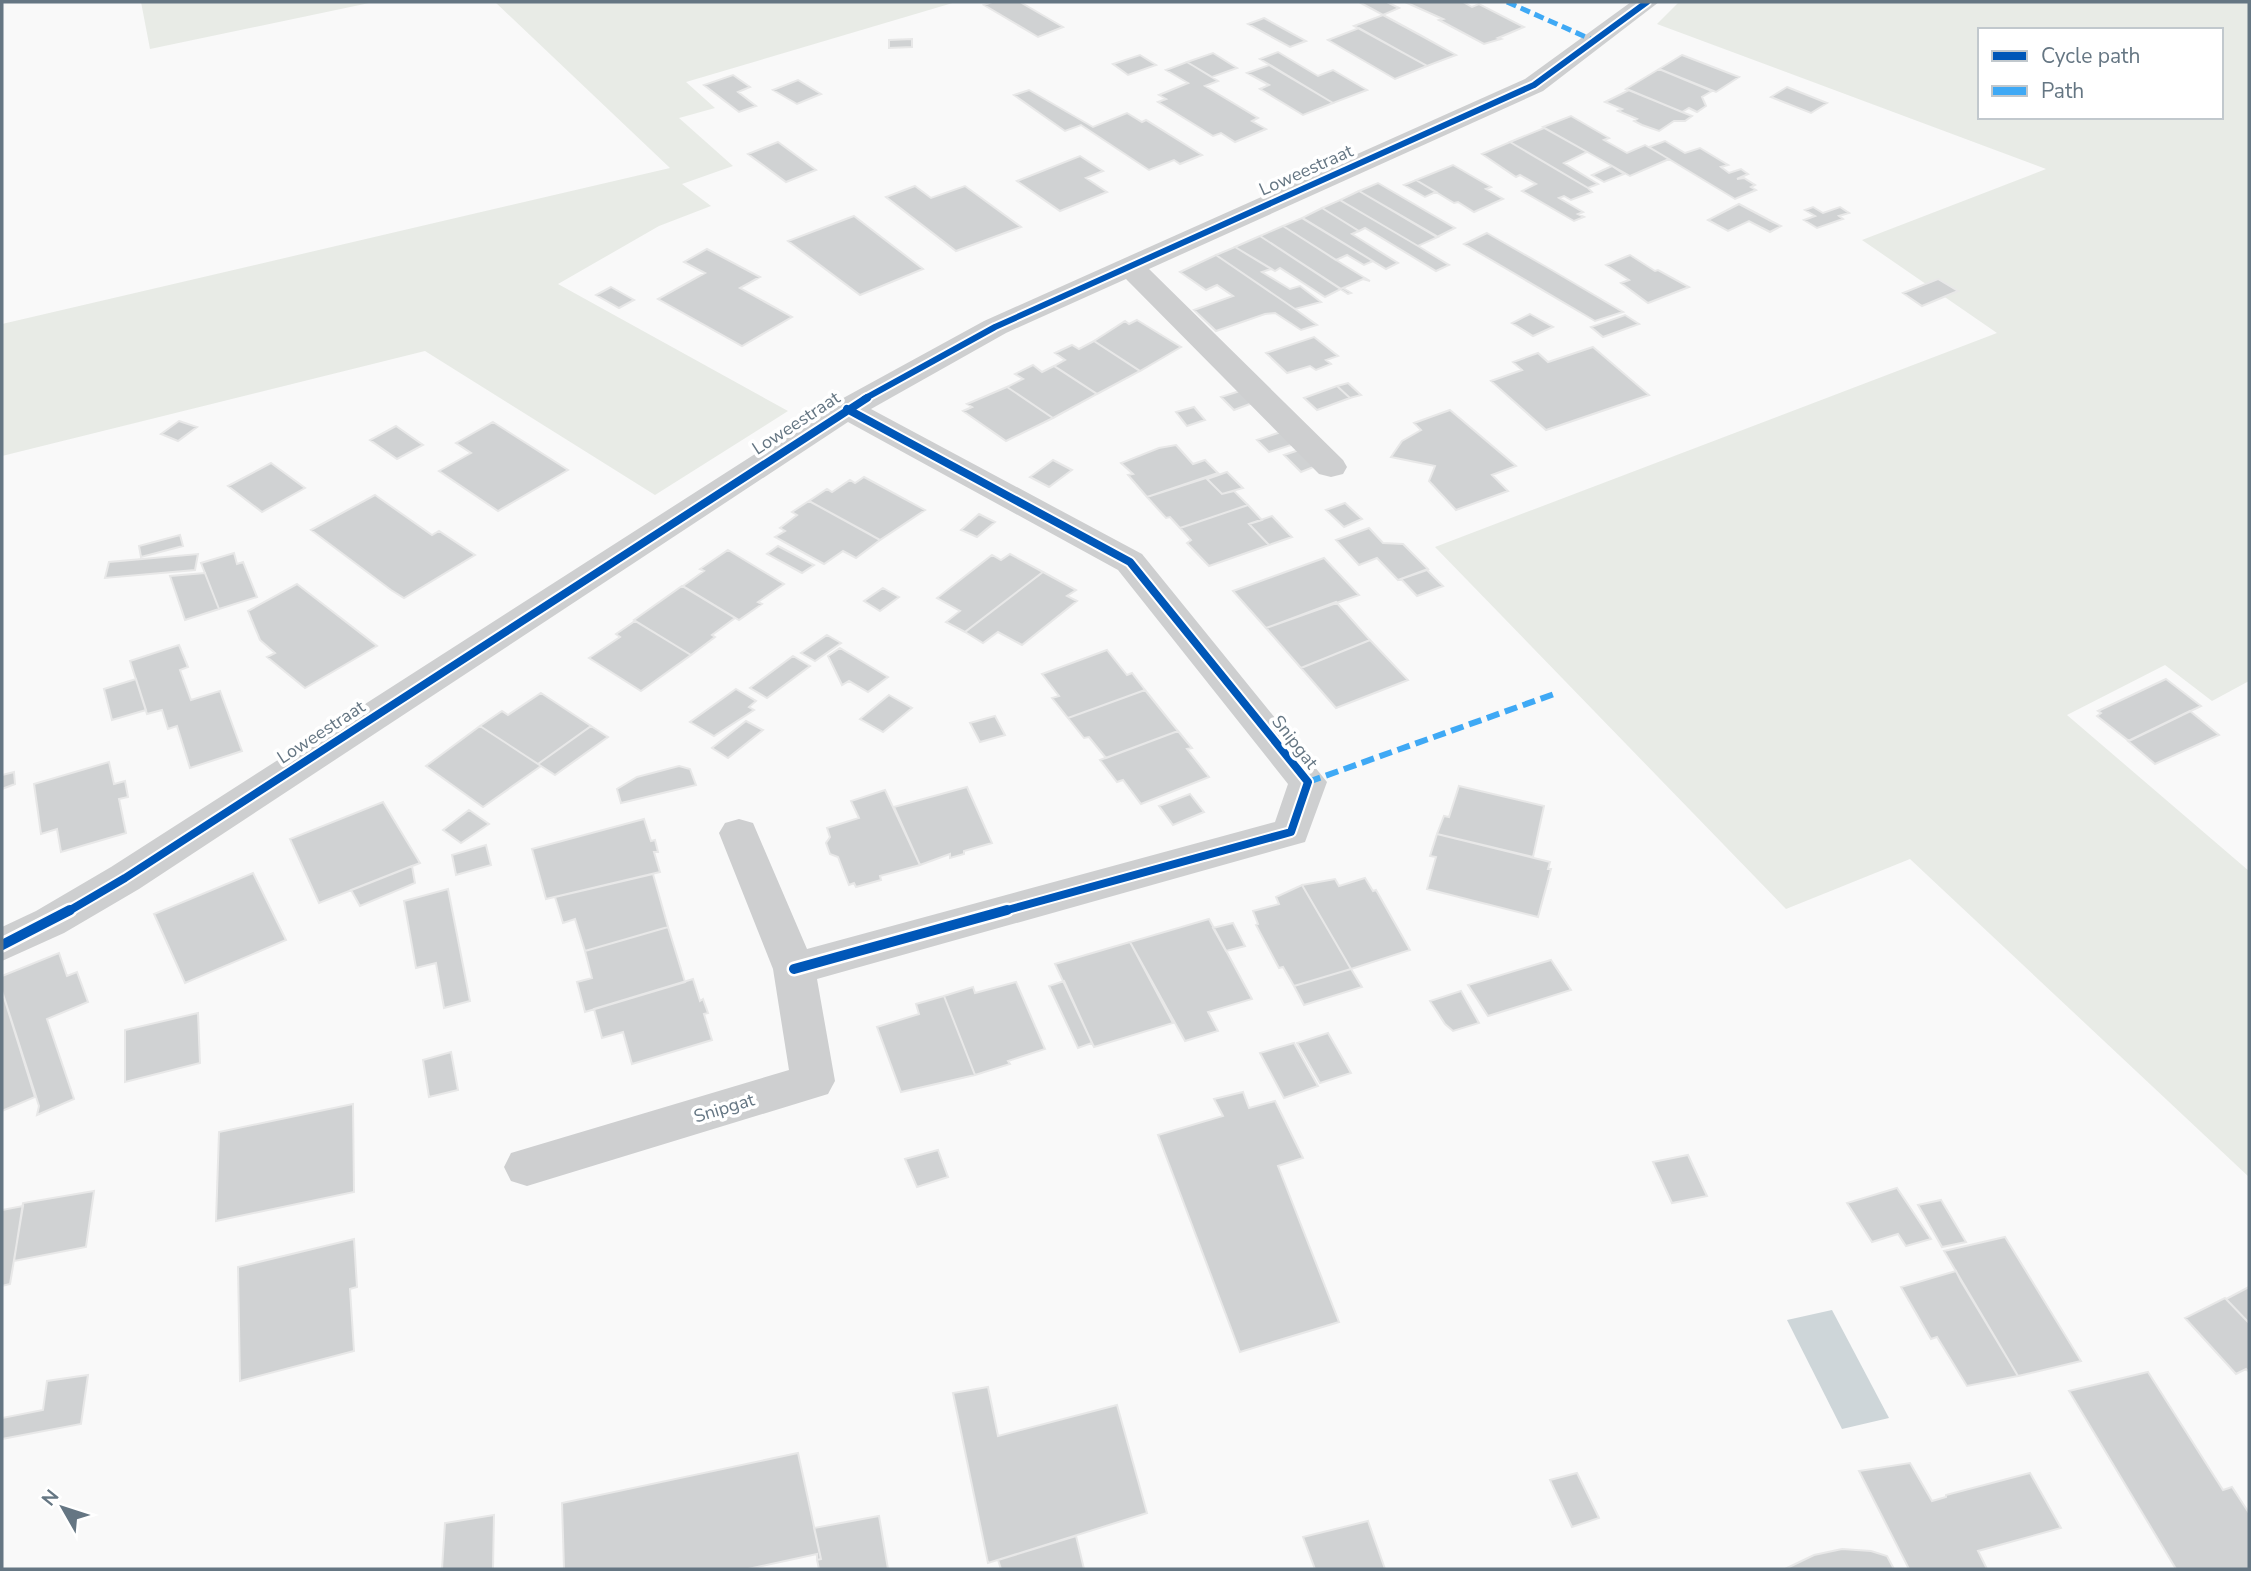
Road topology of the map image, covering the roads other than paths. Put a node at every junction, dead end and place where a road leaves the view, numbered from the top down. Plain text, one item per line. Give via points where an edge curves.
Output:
1 (1647, 2) edge
2 (1130, 267) junction
3 (847, 409) junction
4 (1331, 467) dead end
5 (739, 833) dead end
6 (2, 945) edge
7 (794, 969) junction
8 (527, 1167) dead end

1 - 2 street, Loweestraat via 1534,85
2 - 3 street, Loweestraat via 995,327
2 - 4 street
3 - 6 street, Loweestraat via 125,878
3 - 7 street, Snipgat via 1130,562 1308,782 1291,832
5 - 7 street, Snipgat
7 - 8 street, Snipgat via 813,1082

